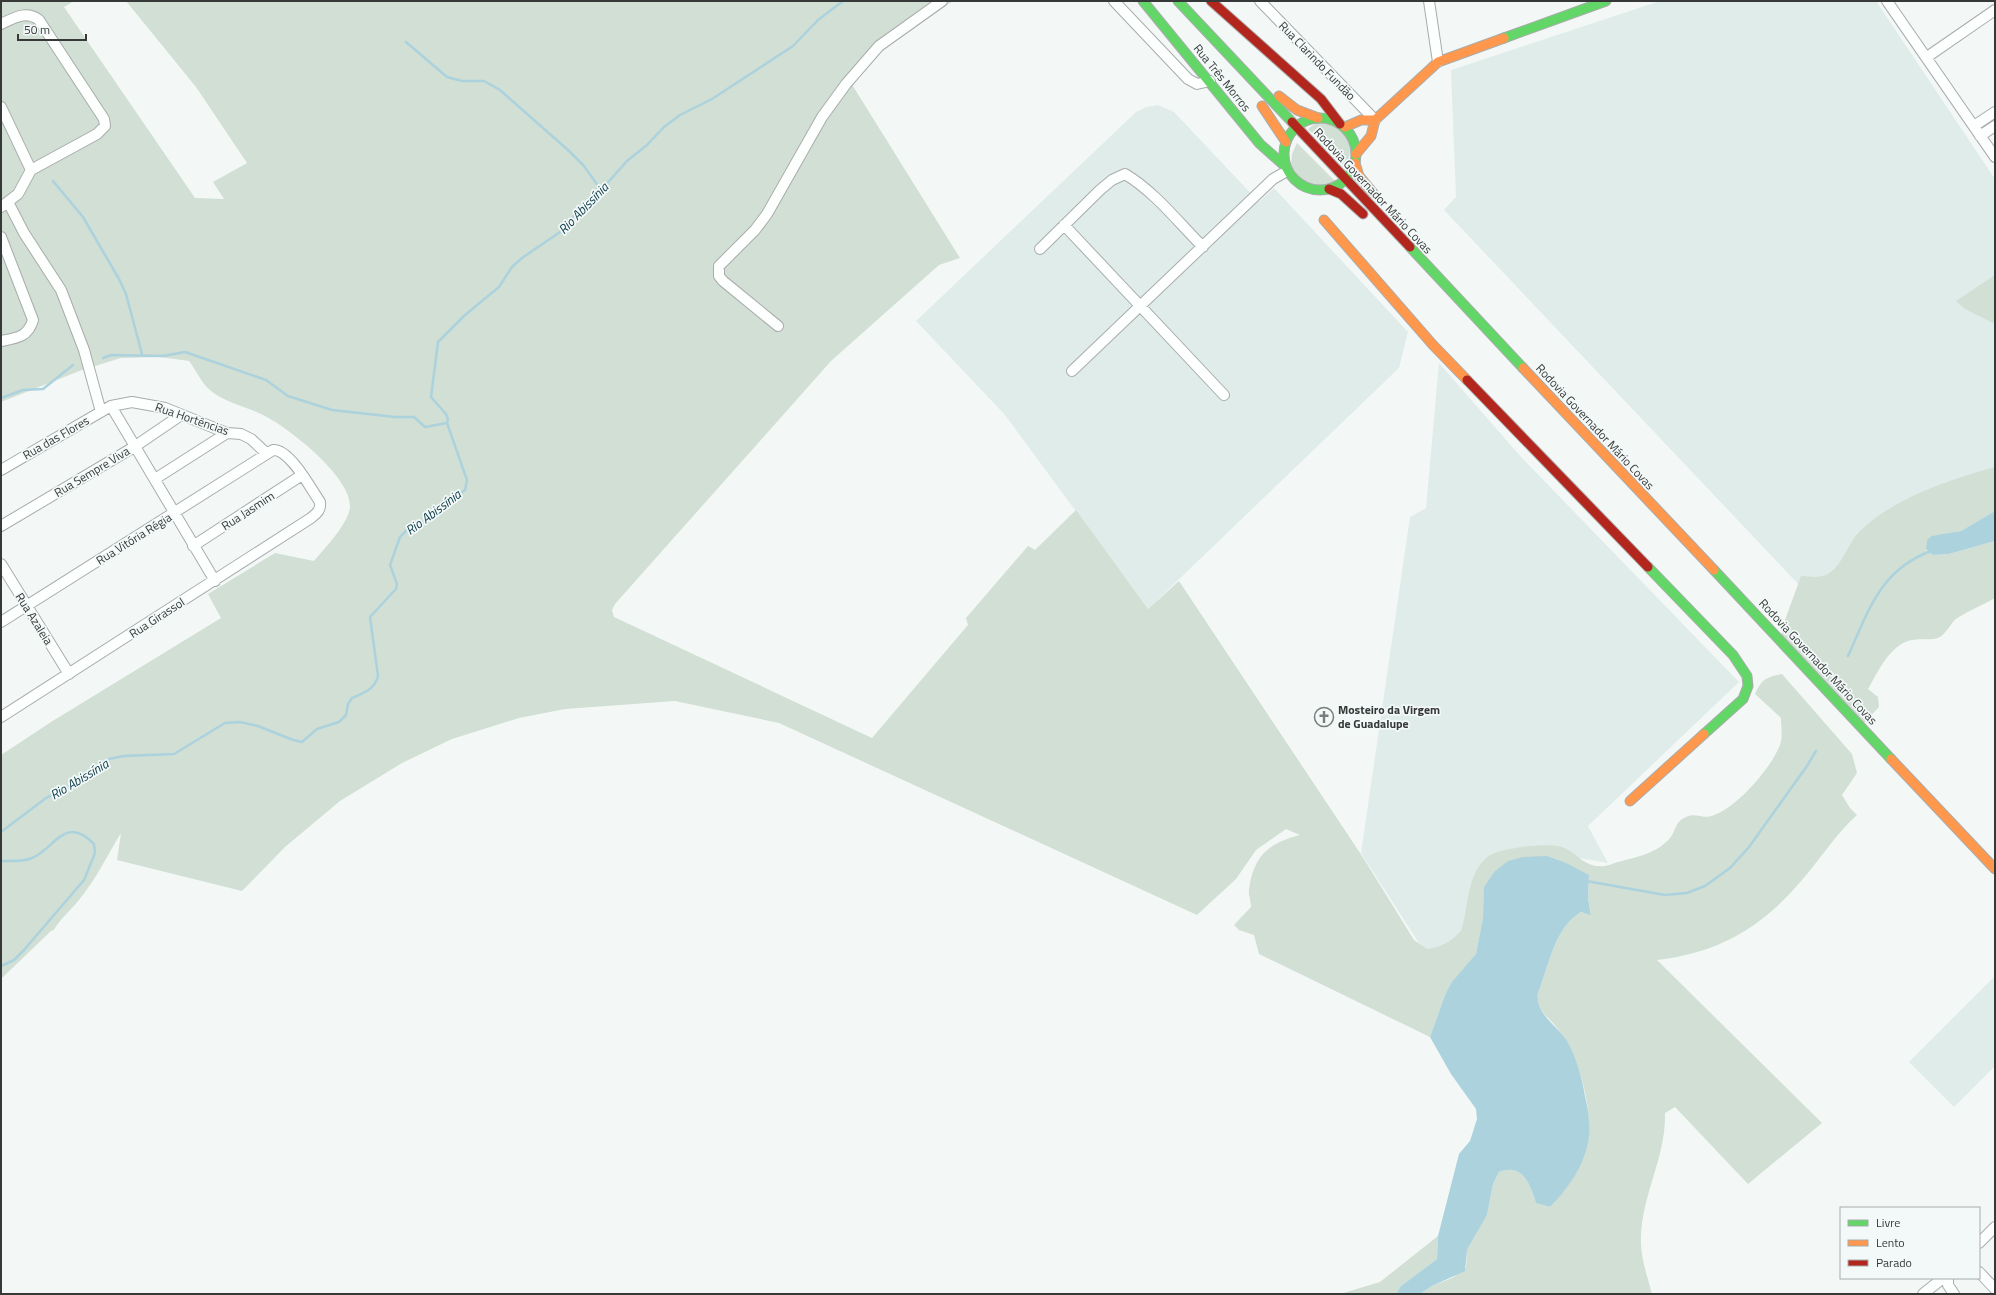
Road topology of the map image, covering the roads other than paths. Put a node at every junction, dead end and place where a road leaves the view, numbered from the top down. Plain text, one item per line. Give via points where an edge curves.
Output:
1 (942, 1) edge
2 (1114, 1) edge
3 (1143, 1) edge
4 (1178, 1) edge
5 (1211, 1) edge
6 (1260, 1) edge
7 (1428, 1) edge
8 (1606, 1) edge
9 (1887, 1) edge
10 (1995, 10) edge
11 (1, 24) edge
12 (1222, 47) junction
13 (1926, 57) junction
14 (1438, 62) junction
15 (1252, 79) junction
16 (1210, 81) junction
17 (1, 108) edge
18 (1363, 108) junction
19 (1995, 112) edge
20 (1318, 118) junction
21 (1361, 120) junction
22 (1375, 120) junction
23 (1342, 126) junction
24 (1974, 126) junction
25 (1995, 126) edge
26 (1296, 127) junction
27 (1980, 136) junction
28 (1286, 142) junction
29 (1995, 157) edge
30 (1356, 158) junction
31 (1287, 169) junction
32 (31, 170) junction
33 (1346, 179) junction
34 (1329, 189) junction
35 (4, 204) edge
36 (1369, 219) dead end
37 (1324, 220) dead end
38 (1064, 226) junction
39 (1381, 230) dead end
40 (1, 237) edge
41 (1202, 247) junction
42 (1040, 249) dead end
43 (1416, 254) junction
44 (1434, 273) junction
45 (1140, 306) junction
46 (778, 326) dead end
47 (1, 341) edge
48 (1072, 371) dead end
49 (1224, 395) dead end
50 (111, 406) junction
51 (101, 412) junction
52 (181, 415) junction
53 (227, 433) junction
54 (134, 447) junction
55 (266, 453) junction
56 (1, 470) edge
57 (302, 475) junction
58 (155, 479) junction
59 (174, 514) junction
60 (1, 526) edge
61 (193, 546) junction
62 (1, 564) edge
63 (215, 581) junction
64 (25, 606) junction
65 (1, 622) edge
66 (69, 674) junction
67 (1, 717) edge
68 (1630, 801) dead end
69 (1995, 869) edge
70 (1995, 1227) edge
71 (1980, 1242) edge
72 (1980, 1273) edge
73 (1942, 1279) edge
74 (1948, 1279) edge
75 (1995, 1289) edge
76 (1923, 1294) edge
77 (1954, 1294) edge

1 - 46 street via 879,46 846,84 822,117 763,219 719,266 719,276 723,281
2 - 16 street via 1192,83
3 - 16 main road, Rua Três Morros
4 - 12 main road, Rodovia Governador Mário Covas
5 - 23 main road via 1321,99
6 - 18 street, Rua Clarindo Fundão
7 - 14 street
8 - 14 main road
9 - 13 street
10 - 13 street
11 - 32 street via 27,14 39,20 104,119 105,126 97,134
12 - 15 main road, Rodovia Governador Mário Covas
12 - 28 main road via 1240,78 1273,119
13 - 24 street
14 - 22 main road
15 - 20 main road via 1267,86 1297,110
15 - 26 main road, Rodovia Governador Mário Covas
16 - 31 main road, Rua Três Morros via 1260,144
17 - 32 street
18 - 21 street
18 - 22 street, Rua Clarindo Fundão
19 - 24 street
20 - 23 main road via 1330,119
20 - 26 main road via 1306,120
21 - 22 main road
21 - 23 main road
22 - 30 main road via 1371,136
23 - 30 main road via 1354,142
24 - 27 street
25 - 27 street
26 - 28 main road
26 - 33 main road, Rodovia Governador Mário Covas
27 - 29 street
28 - 31 main road via 1284,151
30 - 33 main road
30 - 44 main road via 1362,181 1422,250
31 - 34 main road, Rua Três Morros via 1302,186 1316,190
31 - 41 street via 1273,179
32 - 35 street via 18,194
33 - 34 main road
33 - 43 main road, Rodovia Governador Mário Covas
34 - 36 main road via 1341,194
35 - 51 street via 61,290 84,350
37 - 68 main road via 1433,345 1733,655 1747,675 1748,687 1743,699
38 - 41 street via 1100,190 1125,174 1137,181
38 - 42 street
38 - 45 street
39 - 43 main road
40 - 47 street via 33,320 31,328 20,338
41 - 45 street
43 - 44 main road, Rodovia Governador Mário Covas
44 - 69 main road, Rodovia Governador Mário Covas
45 - 48 street
45 - 49 street
50 - 51 street, Rua das Flores
50 - 52 street, Rua Hortências via 132,402 150,404
50 - 54 street
51 - 56 street, Rua das Flores
52 - 53 street, Rua Hortências
52 - 54 street, Rua Sempre Viva
53 - 55 street, Rua Hortências via 241,434 251,439
53 - 58 street
54 - 58 street
54 - 60 street, Rua Sempre Viva
55 - 57 street via 273,450 282,451
55 - 59 street, Rua Vitória Régia
57 - 61 street, Rua Jasmim
57 - 63 street, Rua Girassol via 320,502 318,512
58 - 59 street
59 - 61 street
59 - 64 street, Rua Vitória Régia
61 - 63 street
62 - 64 street, Rua Azaleia
63 - 66 street, Rua Girassol
64 - 65 street, Rua Vitória Régia
64 - 66 street, Rua Azaleia
66 - 67 street, Rua Girassol
70 - 71 street
72 - 75 street
73 - 76 street
74 - 77 street via 1948,1285

